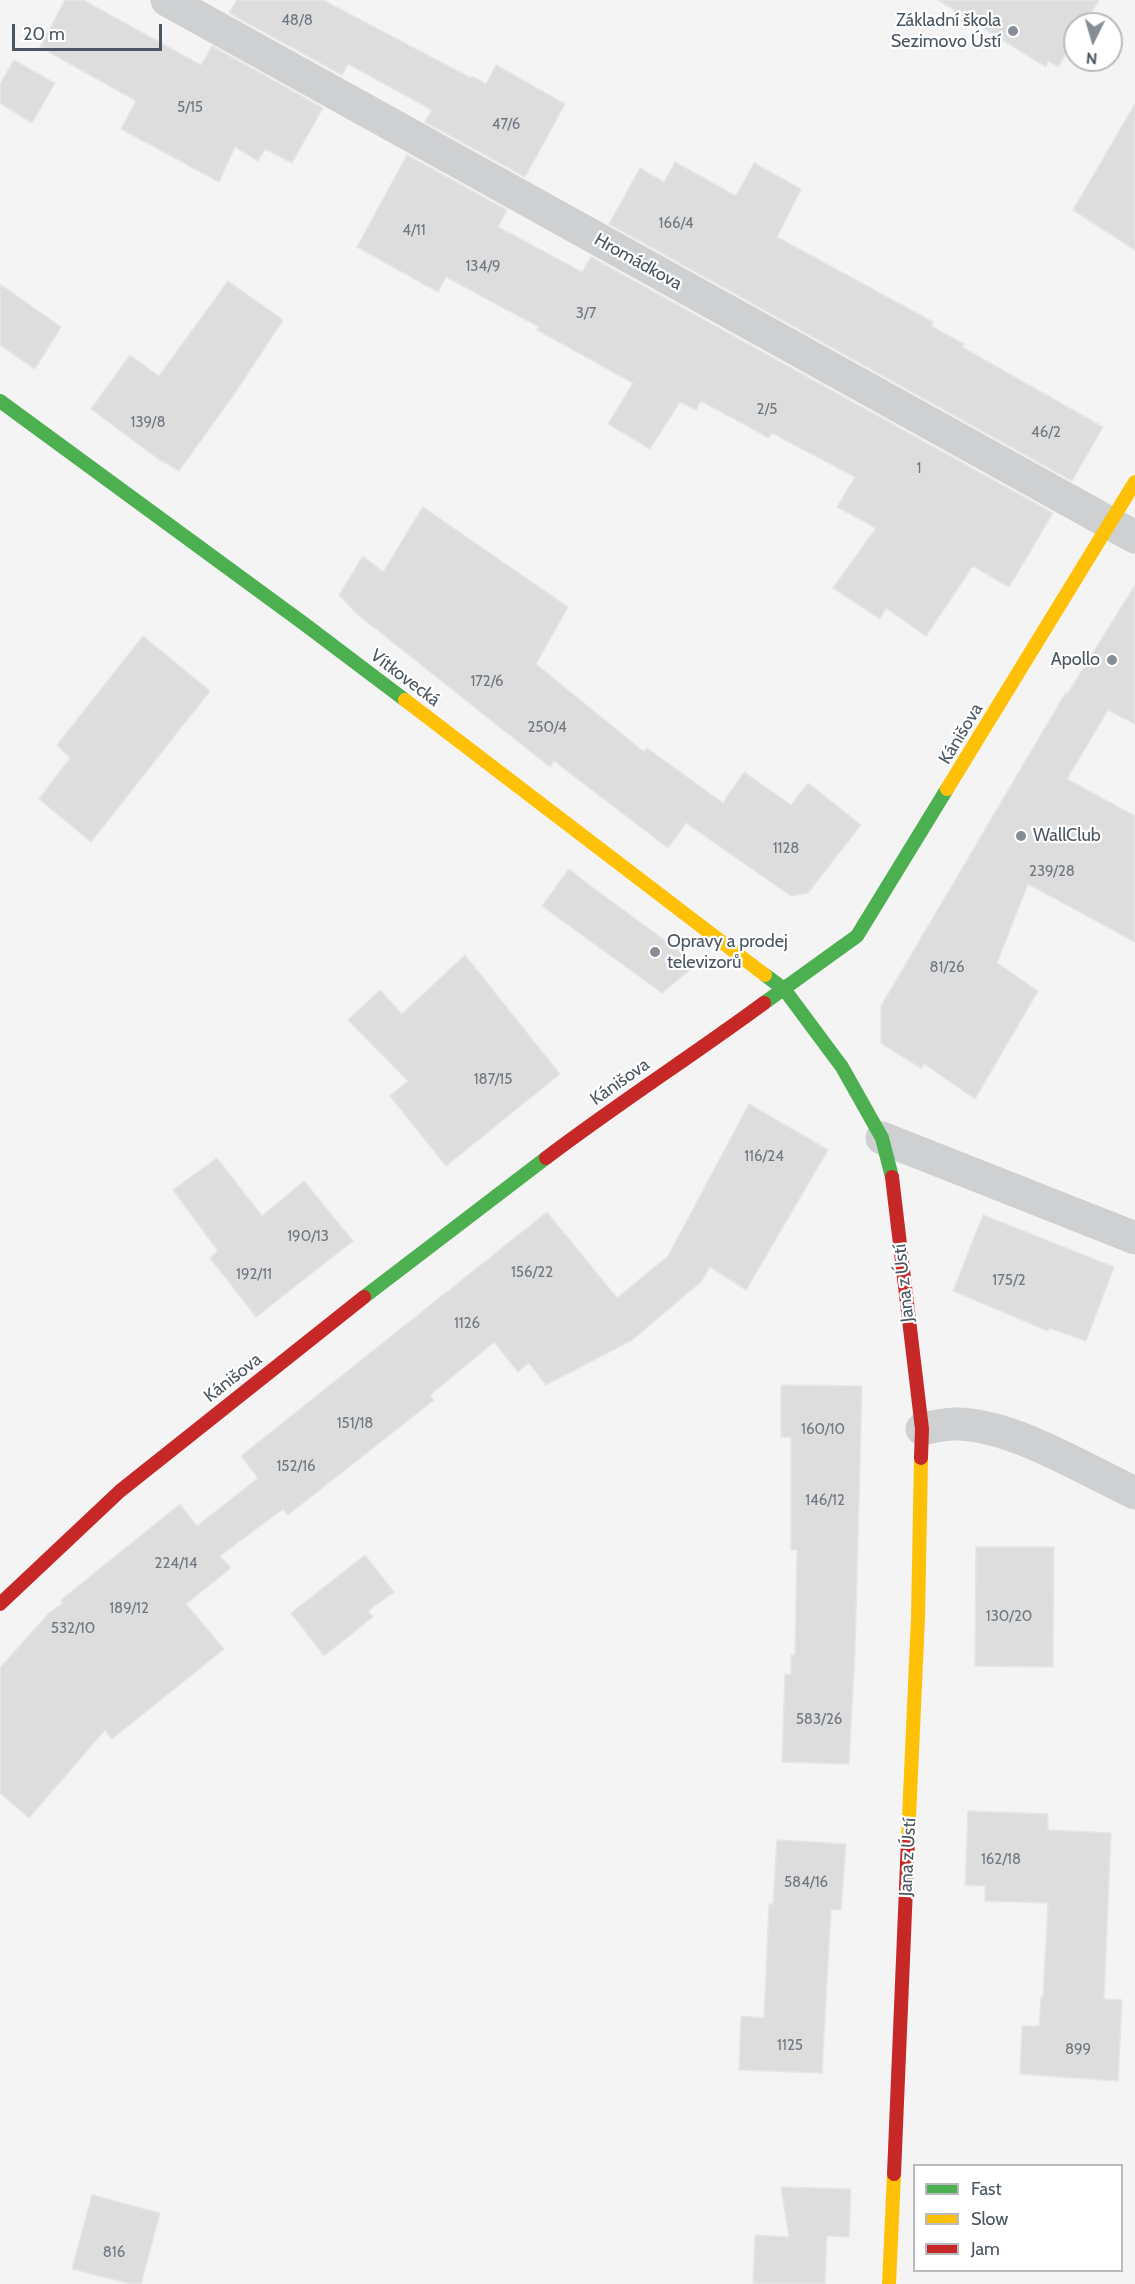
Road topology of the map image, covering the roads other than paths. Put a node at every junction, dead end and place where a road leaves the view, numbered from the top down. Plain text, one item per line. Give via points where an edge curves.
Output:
1 (166, 0) edge
2 (0, 401) edge
3 (1135, 482) edge
4 (1123, 530) edge
5 (784, 989) junction
6 (882, 1138) junction
7 (1135, 1238) edge
8 (922, 1429) junction
9 (1135, 1493) edge
10 (0, 1604) edge
11 (889, 2284) edge

1 - 4 street, Hromádkova
2 - 5 street, Vítkovecká via 303,623
3 - 4 street, Kánišova
4 - 5 street, Kánišova via 857,936
5 - 6 street, Jana z Ústí via 842,1067
5 - 10 street, Kánišova via 608,1111 344,1313 120,1491
6 - 7 street
6 - 8 street, Jana z Ústí via 894,1186
8 - 9 street via 956,1424 986,1427 1014,1436
8 - 11 street, Jana z Ústí via 918,1618

